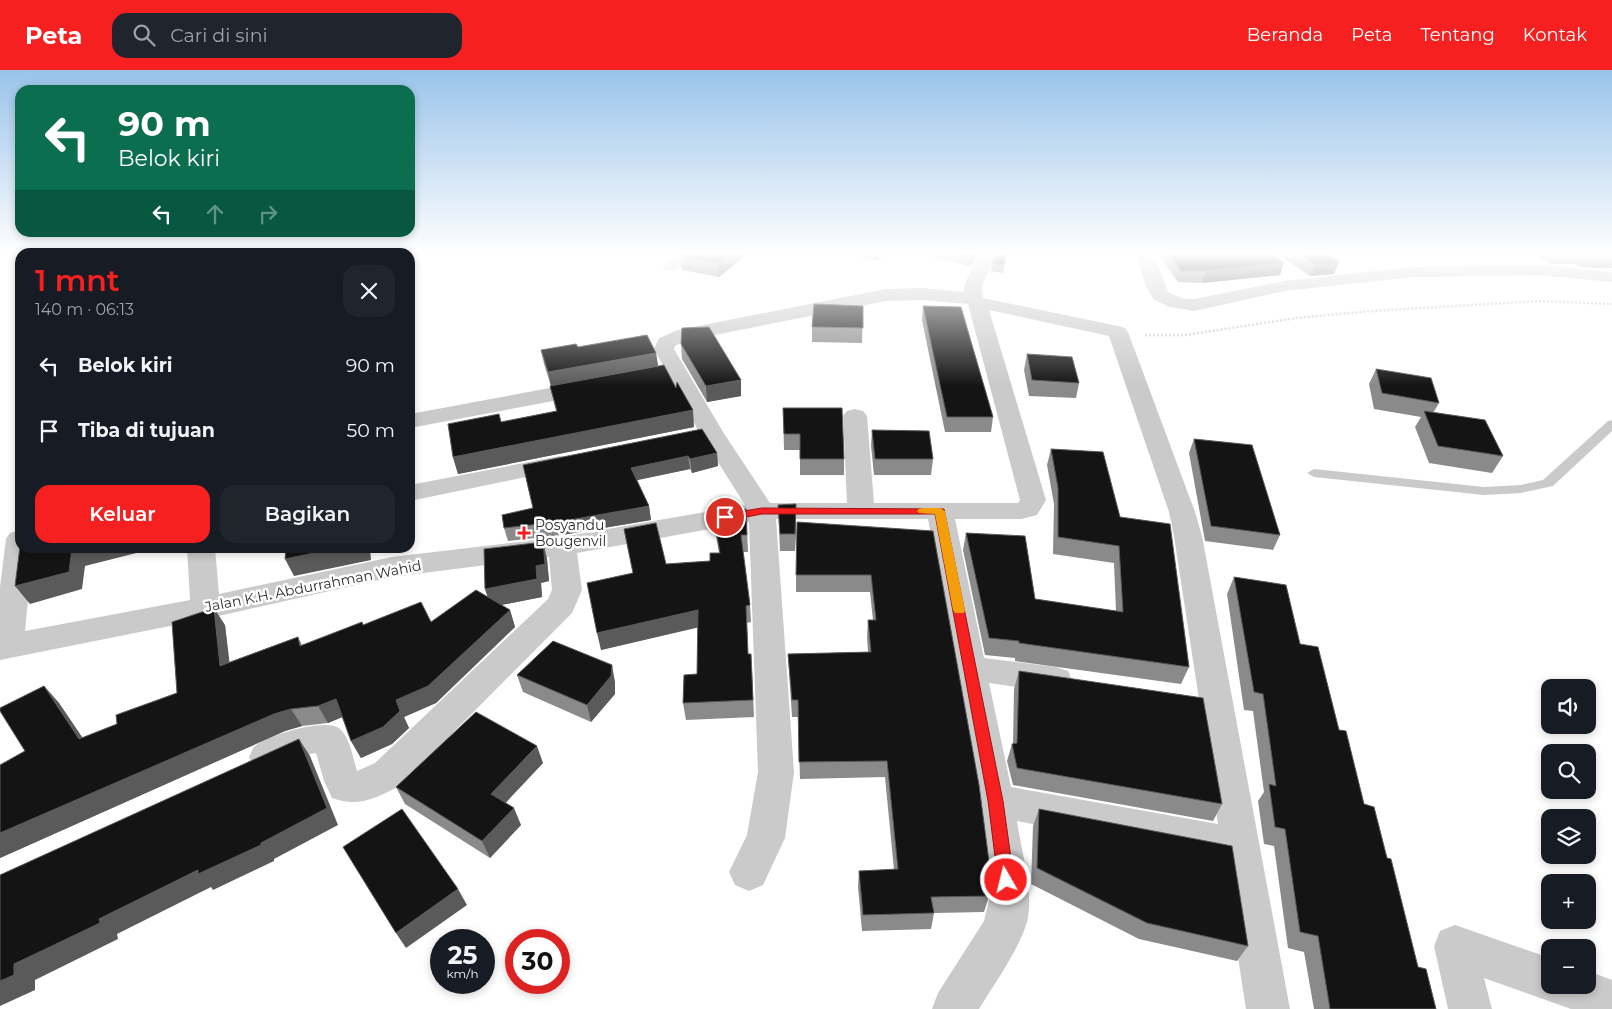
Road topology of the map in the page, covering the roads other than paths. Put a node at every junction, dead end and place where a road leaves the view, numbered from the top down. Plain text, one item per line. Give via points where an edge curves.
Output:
1 (872, 298) edge
2 (977, 298) edge
3 (1002, 298) edge
4 (1166, 298) edge
5 (1228, 298) edge
6 (609, 384) edge
7 (855, 416) dead end
8 (415, 420) edge
9 (1612, 424) edge
10 (585, 458) edge
11 (1314, 474) dead end
12 (415, 492) edge
13 (762, 511) junction
14 (861, 511) junction
15 (940, 511) junction
16 (562, 546) junction
17 (18, 553) edge
18 (201, 553) edge
19 (389, 557) edge
20 (205, 608) junction
21 (4, 647) edge
22 (970, 668) junction
23 (1088, 685) edge
24 (235, 772) edge
25 (995, 801) junction
26 (1240, 846) junction
27 (749, 872) dead end
28 (1541, 977) edge
29 (1590, 994) edge
30 (1612, 1002) edge
31 (954, 1009) edge
32 (1268, 1009) edge
33 (1470, 1009) edge

1 - 13 street via 678,336 664,345 666,373 701,434
2 - 15 street, Jalan K.H. Abdurrahman Wahid via 1033,500 1028,509 1021,511
3 - 26 street via 1118,332 1188,536 1201,701
4 - 5 street via 1194,305
6 - 8 street
7 - 14 street
9 - 11 lane via 1548,483 1521,489 1484,491
10 - 12 street
13 - 14 street, Jalan K.H. Abdurrahman Wahid
13 - 16 street, Jalan K.H. Abdurrahman Wahid
13 - 27 street via 776,772 766,838
14 - 15 street, Jalan K.H. Abdurrahman Wahid
15 - 22 street
16 - 19 street, Jalan K.H. Abdurrahman Wahid
16 - 24 street via 567,590 561,605 388,774 355,788 345,787 338,775 333,744 326,738 298,743
17 - 21 street
18 - 20 street
19 - 20 street, Jalan K.H. Abdurrahman Wahid
20 - 21 street, Jalan K.H. Abdurrahman Wahid
22 - 23 street
22 - 25 street
25 - 26 street
25 - 31 street via 1009,900 1007,919
26 - 32 street
28 - 33 street via 1455,946
29 - 30 street

